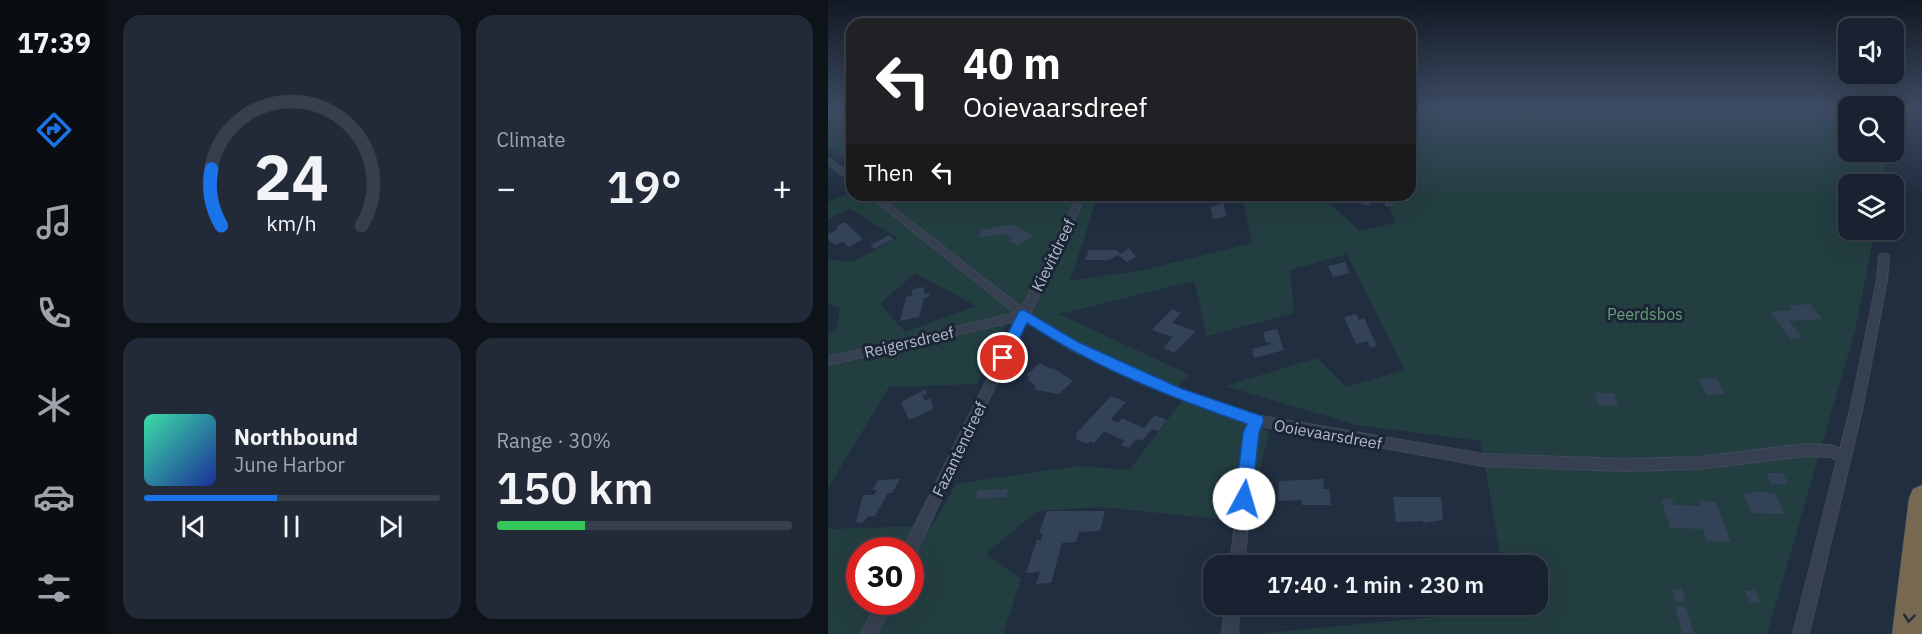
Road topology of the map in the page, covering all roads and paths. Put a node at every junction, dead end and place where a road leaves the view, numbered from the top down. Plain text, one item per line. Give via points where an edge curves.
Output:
1 (828, 160) edge
2 (846, 174) edge
3 (880, 201) edge
4 (1079, 201) edge
5 (1884, 256) dead end
6 (1024, 315) junction
7 (828, 360) edge
8 (1256, 420) junction
9 (1845, 457) junction
10 (1922, 498) edge
11 (916, 537) edge
12 (1238, 555) edge
13 (878, 615) edge
14 (1232, 615) edge
15 (869, 634) edge
16 (1230, 634) edge
17 (1801, 634) edge
18 (1907, 634) edge

1 - 2 street
3 - 6 street, Ooievaarsdreef
4 - 6 street, Kievitdreef
5 - 9 street
6 - 7 street, Reigersdreef
6 - 8 street, Ooievaarsdreef via 1073,346 1175,392
6 - 11 street, Fazantendreef
8 - 9 street, Ooievaarsdreef via 1496,461 1698,463 1806,450 1831,451
8 - 12 street via 1251,433
9 - 17 street
10 -> 18 highway
13 - 15 street
14 - 16 street

